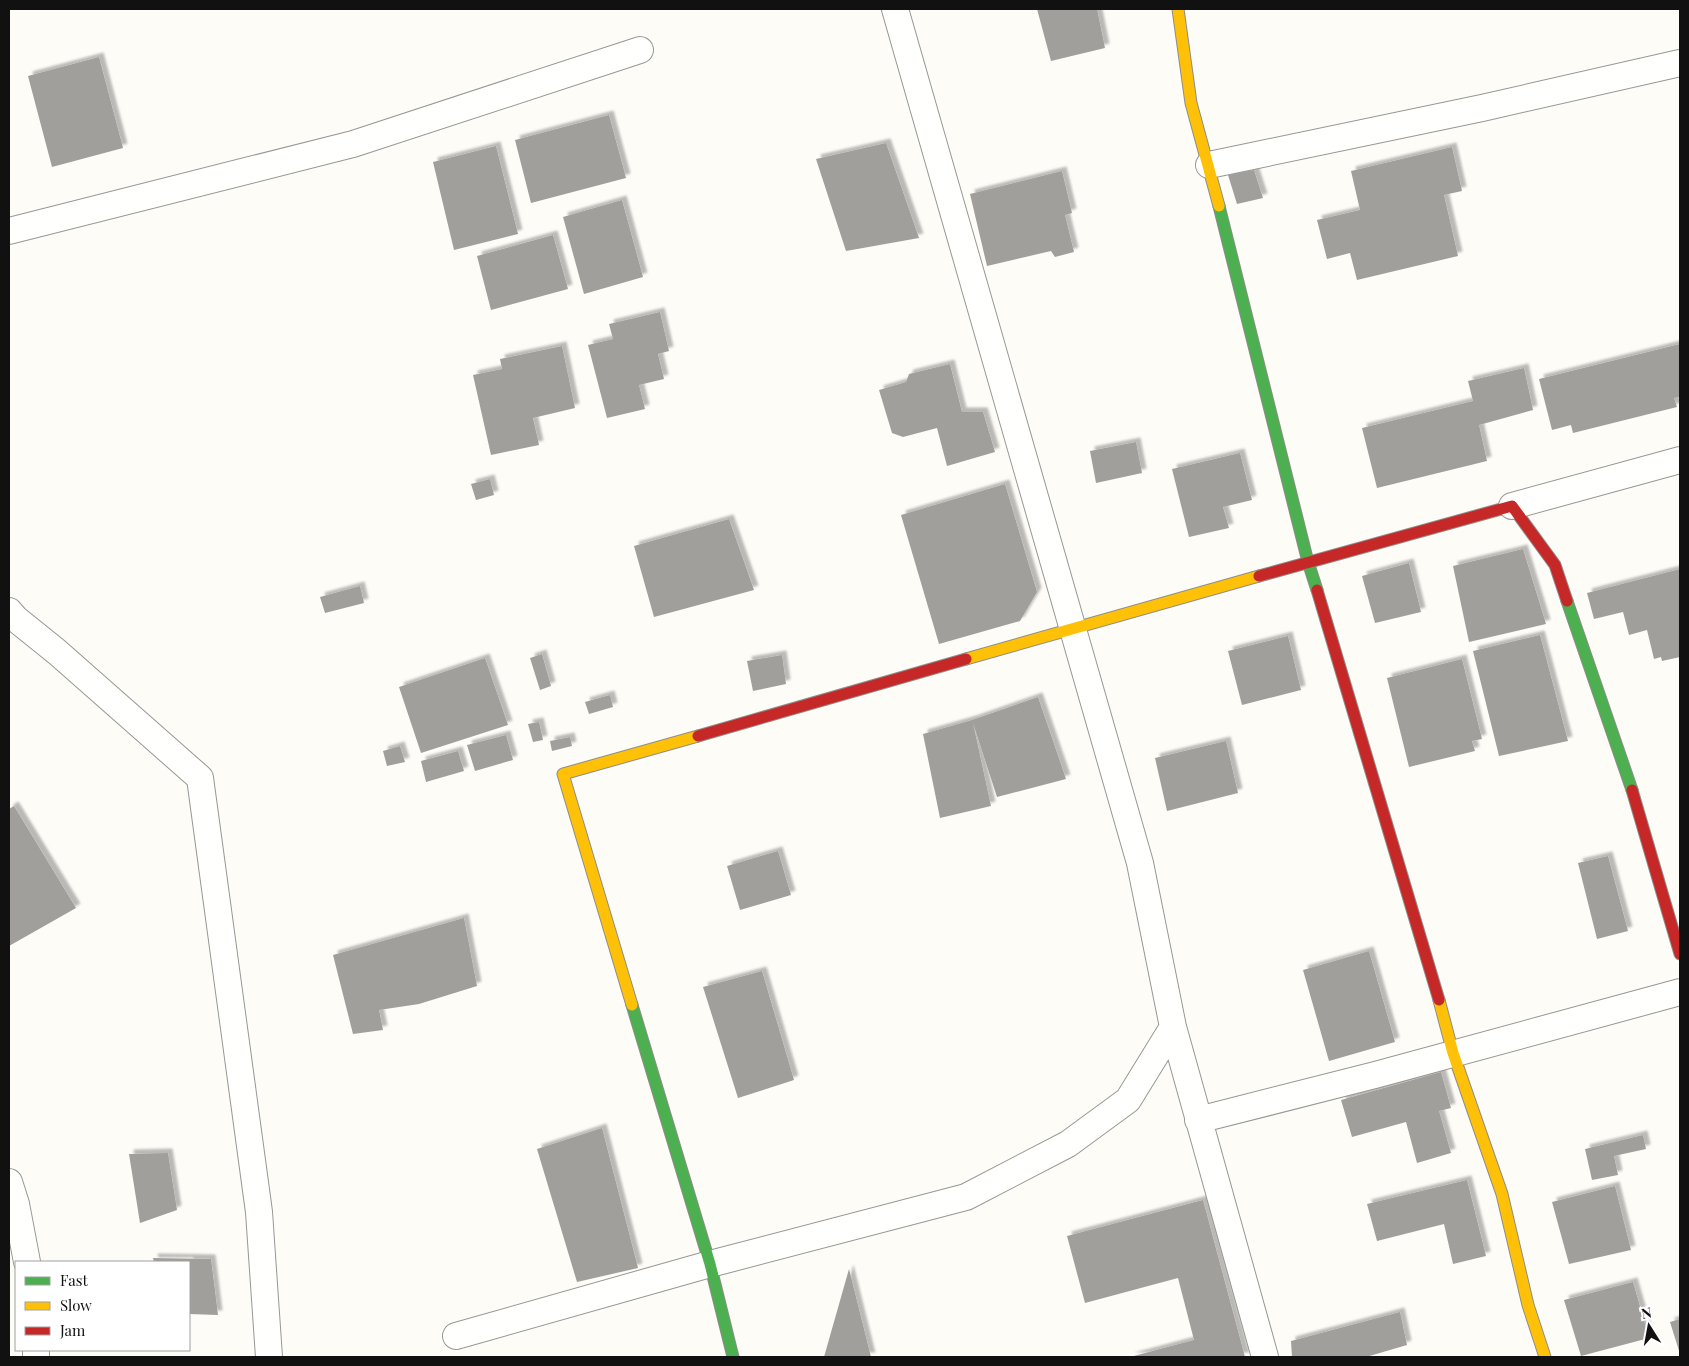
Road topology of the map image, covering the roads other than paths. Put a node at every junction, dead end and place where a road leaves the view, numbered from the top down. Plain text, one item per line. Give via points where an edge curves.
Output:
1 (894, 9) edge
2 (1178, 9) edge
3 (640, 50) dead end
4 (1680, 63) edge
5 (1210, 165) junction
6 (9, 231) edge
7 (1680, 460) edge
8 (1512, 506) junction
9 (1308, 562) junction
10 (9, 610) edge
11 (1072, 630) junction
12 (1680, 954) edge
13 (1680, 992) edge
14 (1173, 1027) junction
15 (1453, 1053) junction
16 (1198, 1120) junction
17 (9, 1182) edge
18 (27, 1261) edge
19 (710, 1264) junction
20 (456, 1336) dead end
21 (269, 1357) edge
22 (732, 1357) edge
23 (1265, 1357) edge
24 (1546, 1357) edge

1 - 11 street
2 - 5 street via 1190,103
3 - 6 street via 353,144
4 - 5 street
5 - 9 street
7 - 8 street
8 - 9 street
8 - 12 street via 1555,564 1633,794
9 - 11 street
9 - 15 street
10 - 21 street via 16,620 200,778 259,1212
11 - 14 street via 1140,863
11 - 19 street via 563,774
13 - 15 street
14 - 16 street
14 - 19 street via 1128,1100 1068,1144 966,1197
15 - 16 street
15 - 24 street via 1502,1194 1528,1306
16 - 23 street
17 - 18 street
19 - 20 street
19 - 22 street

